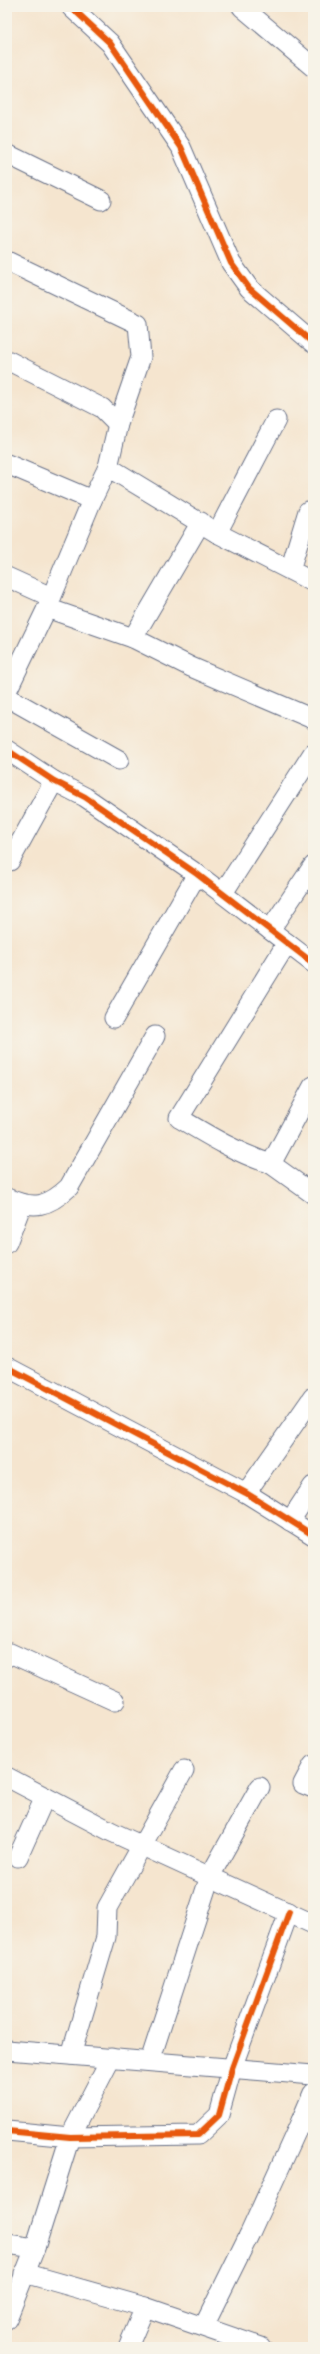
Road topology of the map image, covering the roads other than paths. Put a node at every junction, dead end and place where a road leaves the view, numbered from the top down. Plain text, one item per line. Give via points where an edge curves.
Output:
1 (71, 7) edge
2 (250, 9) edge
3 (310, 60) edge
4 (7, 154) edge
5 (101, 200) dead end
6 (7, 261) edge
7 (313, 343) edge
8 (7, 360) edge
9 (276, 420) dead end
10 (118, 424) junction
11 (7, 464) edge
12 (108, 466) junction
13 (92, 500) junction
14 (308, 511) dead end
15 (201, 522) junction
16 (217, 533) junction
17 (290, 570) junction
18 (7, 577) edge
19 (313, 582) edge
20 (49, 603) junction
21 (133, 638) junction
22 (7, 691) edge
23 (7, 697) edge
24 (313, 720) edge
25 (7, 750) edge
26 (313, 753) edge
27 (119, 760) dead end
28 (54, 781) junction
29 (8, 863) edge
30 (313, 866) edge
31 (197, 874) junction
32 (223, 893) junction
33 (270, 930) junction
34 (288, 943) junction
35 (313, 963) edge
36 (114, 1018) dead end
37 (155, 1036) dead end
38 (313, 1086) edge
39 (271, 1164) junction
40 (313, 1194) edge
41 (14, 1201) edge
42 (7, 1243) edge
43 (7, 1367) edge
44 (313, 1397) edge
45 (313, 1486) edge
46 (246, 1493) junction
47 (290, 1520) junction
48 (313, 1535) edge
49 (7, 1657) edge
50 (115, 1701) dead end
51 (313, 1764) edge
52 (184, 1770) dead end
53 (7, 1778) edge
54 (260, 1787) dead end
55 (313, 1788) edge
56 (45, 1797) junction
57 (141, 1845) junction
58 (18, 1857) dead end
59 (210, 1876) junction
60 (290, 1912) junction
61 (313, 1924) edge
62 (7, 2050) edge
63 (71, 2055) junction
64 (111, 2058) junction
65 (150, 2061) junction
66 (232, 2068) junction
67 (313, 2075) edge
68 (313, 2093) edge
69 (307, 2123) edge
70 (7, 2131) edge
71 (70, 2138) junction
72 (7, 2244) edge
73 (35, 2248) junction
74 (24, 2273) junction
75 (145, 2307) junction
76 (7, 2319) edge
77 (204, 2326) junction
78 (128, 2347) edge
79 (261, 2347) edge

1 - 7 street via 110,43 181,147 231,264 249,288
2 - 3 street
4 - 5 street
6 - 10 street via 138,324 141,357
8 - 10 street via 102,408
9 - 16 street
10 - 12 street
11 - 13 street
12 - 13 street
12 - 15 street
13 - 20 street
14 - 17 street
15 - 16 street
15 - 21 street
16 - 17 street
17 - 19 street
18 - 20 street
20 - 21 street
20 - 22 street
21 - 24 street via 191,667
23 - 27 street
25 - 28 street
26 - 32 street
28 - 29 street
28 - 31 street via 85,797
30 - 33 street
31 - 32 street
31 - 36 street
32 - 33 street
33 - 34 street
34 - 35 street
34 - 39 street via 179,1118 225,1146
37 - 41 street via 70,1187 54,1201 41,1205
38 - 39 street
39 - 40 street
41 - 42 street
43 - 46 street
44 - 46 street
45 - 47 street
46 - 47 street
47 - 48 street
49 - 50 street via 10,1653
51 - 55 street via 303,1784
52 - 57 street
53 - 56 street
54 - 59 street
56 - 57 street
56 - 58 street
57 - 59 street
57 - 63 street via 107,1908 106,1937
59 - 60 street
59 - 65 street
60 - 61 street
60 - 66 street
62 - 63 street
63 - 64 street
64 - 65 street
64 - 71 street
65 - 66 street
66 - 67 street
66 - 71 street via 220,2115 198,2135
68 - 69 street
69 - 77 street
70 - 71 street
71 - 73 street
72 - 73 street
73 - 74 street
74 - 75 street
74 - 76 street
75 - 77 street
75 - 78 street
77 - 79 street

